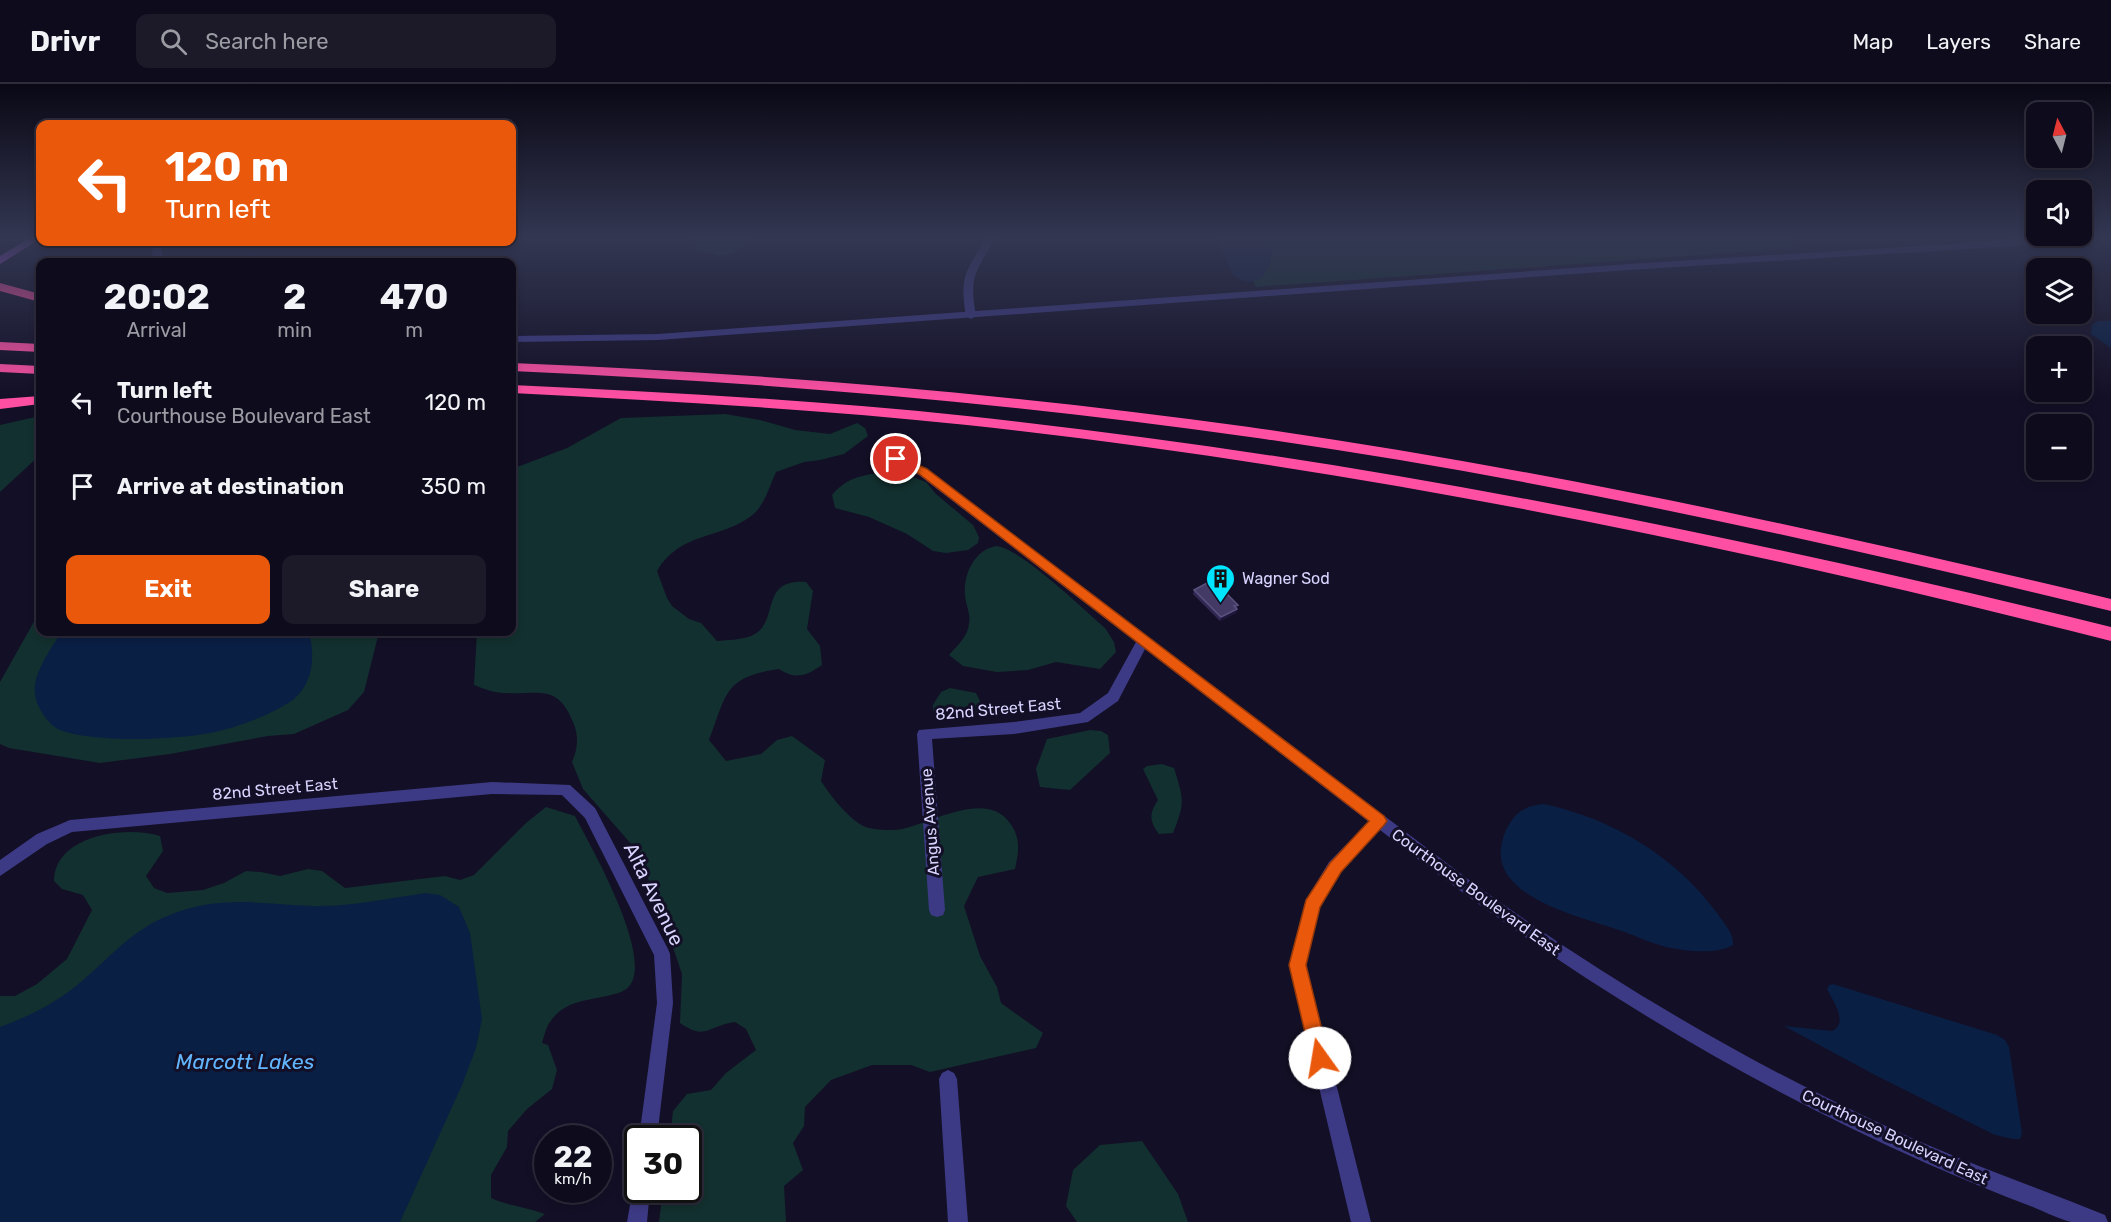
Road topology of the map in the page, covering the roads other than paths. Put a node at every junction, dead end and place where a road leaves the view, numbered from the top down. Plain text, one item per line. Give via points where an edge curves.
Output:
1 (19, 292) edge
2 (968, 292) edge
3 (1285, 292) edge
4 (36, 297) edge
5 (971, 315) junction
6 (516, 339) edge
7 (0, 346) edge
8 (36, 348) edge
9 (516, 362) edge
10 (516, 367) edge
11 (0, 368) edge
12 (36, 370) edge
13 (612, 371) junction
14 (516, 390) edge
15 (36, 400) edge
16 (0, 404) edge
17 (878, 455) dead end
18 (2111, 605) edge
19 (2111, 634) edge
20 (1143, 640) junction
21 (924, 734) joint
22 (565, 789) joint
23 (1379, 821) junction
24 (0, 869) edge
25 (937, 910) dead end
26 (948, 1079) dead end
27 (650, 1125) edge
28 (640, 1203) edge
29 (637, 1222) edge
30 (958, 1222) edge
31 (1361, 1222) edge
32 (2098, 1222) edge

1 - 4 highway
2 - 5 street
3 - 5 street
5 - 6 street via 623,339
7 - 8 highway
9 - 13 highway
10 - 13 highway
11 - 12 highway
13 - 18 highway via 940,395 1292,439 1710,514
14 - 19 highway via 733,401 949,419 1277,461 1659,530 1871,575
15 - 16 highway
17 - 20 street, Courthouse Boulevard East via 923,472
20 - 21 street, 82nd Street East via 1113,697 1083,718 1014,728
20 - 23 street, Courthouse Boulevard East
21 - 25 street, Angus Avenue
22 - 24 street, 82nd Street East via 482,789 70,826 42,839
22 - 27 street, Alta Avenue via 590,813 662,954 665,1003
23 - 31 street via 1335,867 1312,905 1298,965
23 - 32 street, Courthouse Boulevard East via 1551,948 1723,1052 1938,1159
26 - 30 street
28 - 29 street

